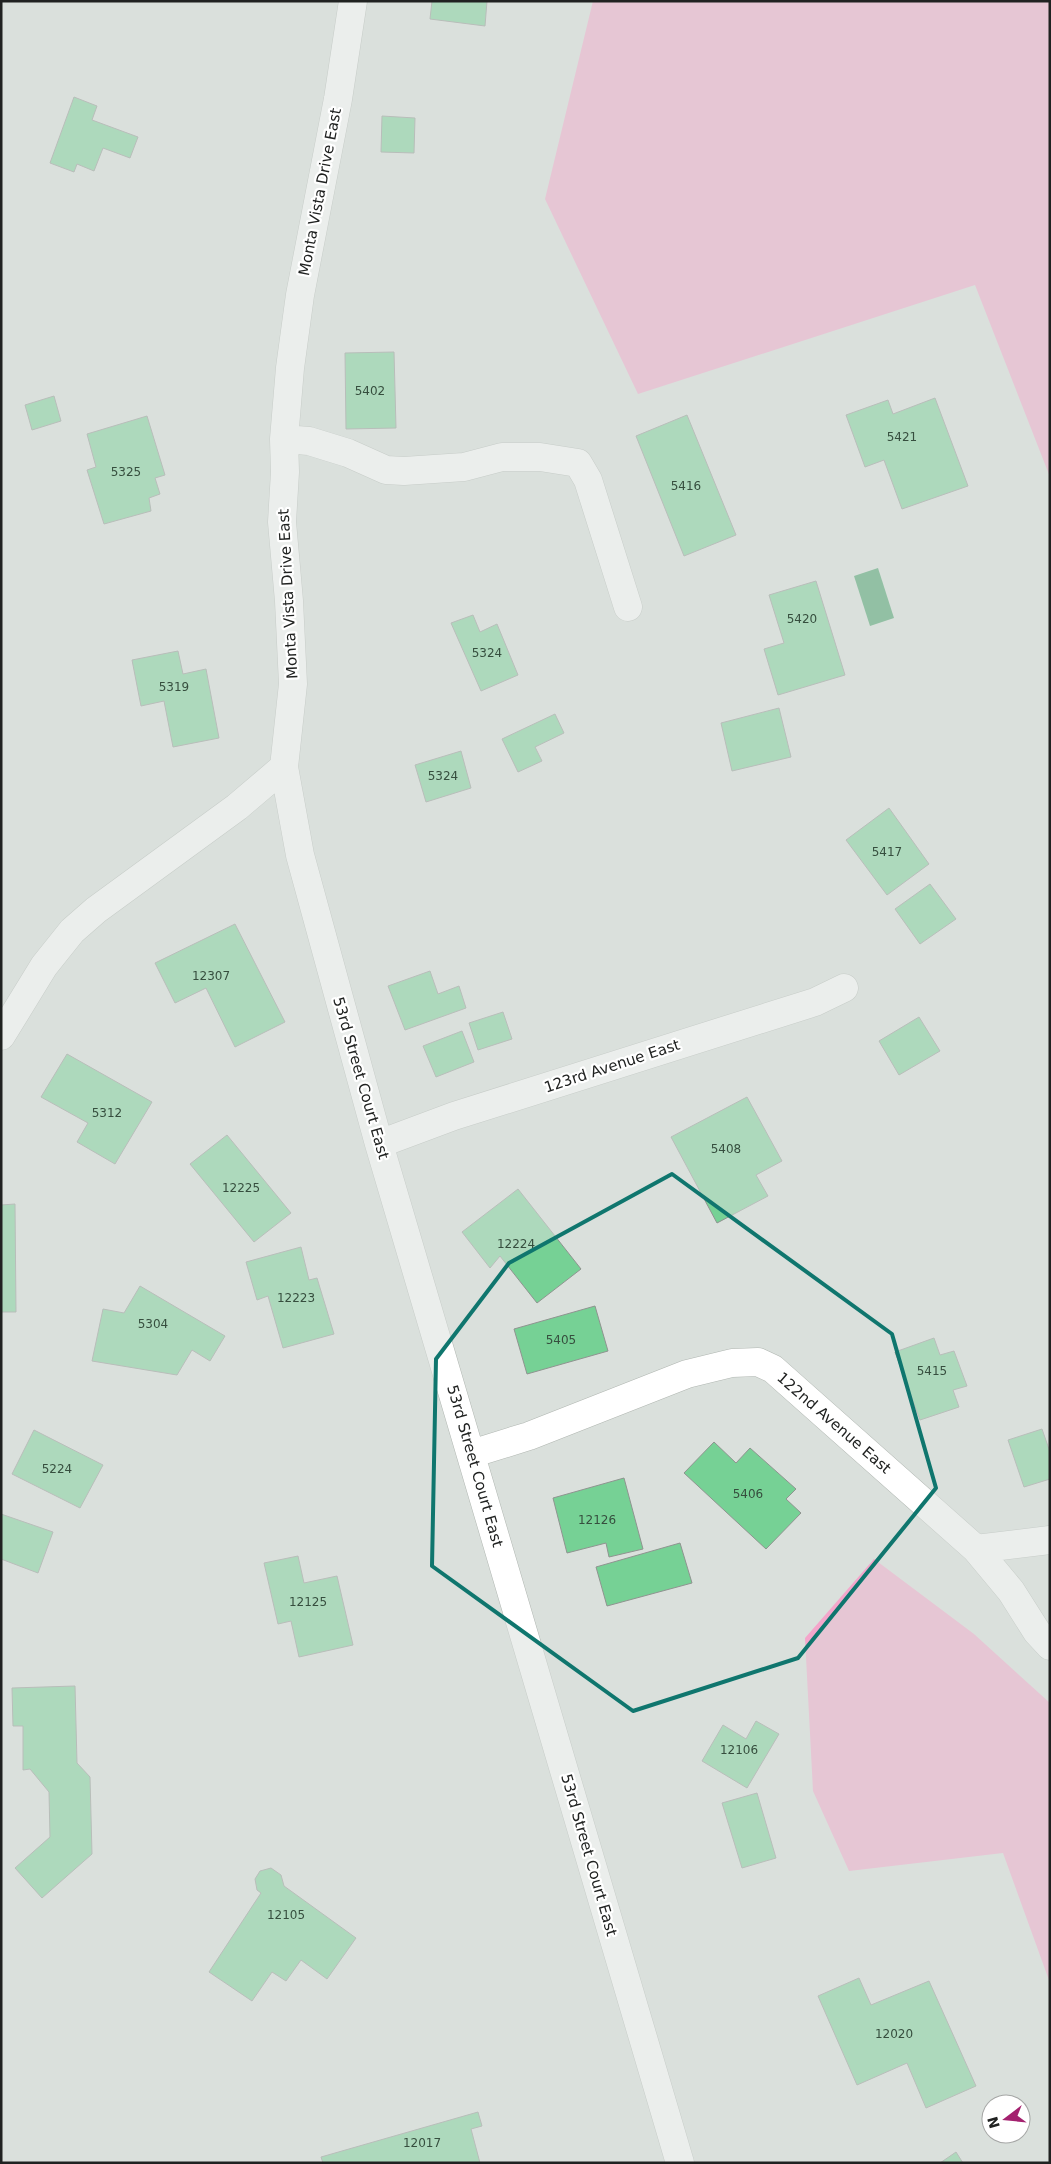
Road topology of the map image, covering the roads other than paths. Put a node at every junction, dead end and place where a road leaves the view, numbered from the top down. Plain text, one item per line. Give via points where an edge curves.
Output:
1 (353, 1) edge
2 (284, 439) junction
3 (628, 607) dead end
4 (284, 767) junction
5 (844, 988) dead end
6 (1, 1036) edge
7 (379, 1144) junction
8 (471, 1454) junction
9 (1050, 1540) edge
10 (976, 1549) junction
11 (1050, 1646) edge
12 (680, 2163) edge

1 - 2 street, Monta Vista Drive East via 338,99 300,295
2 - 3 street via 310,441 386,470 464,466 502,457 578,462 588,480
2 - 4 street, Monta Vista Drive East via 282,522 293,684
4 - 6 street via 237,807 72,931 44,966
4 - 7 street, 53rd Street Court East via 300,854
5 - 7 street, 123rd Avenue East via 815,1002 454,1116
7 - 8 street, 53rd Street Court East
8 - 10 street, 122nd Avenue East via 529,1436 687,1374 732,1363 758,1362 773,1369
8 - 12 street, 53rd Street Court East
9 - 10 street
10 - 11 street, 122nd Avenue East

